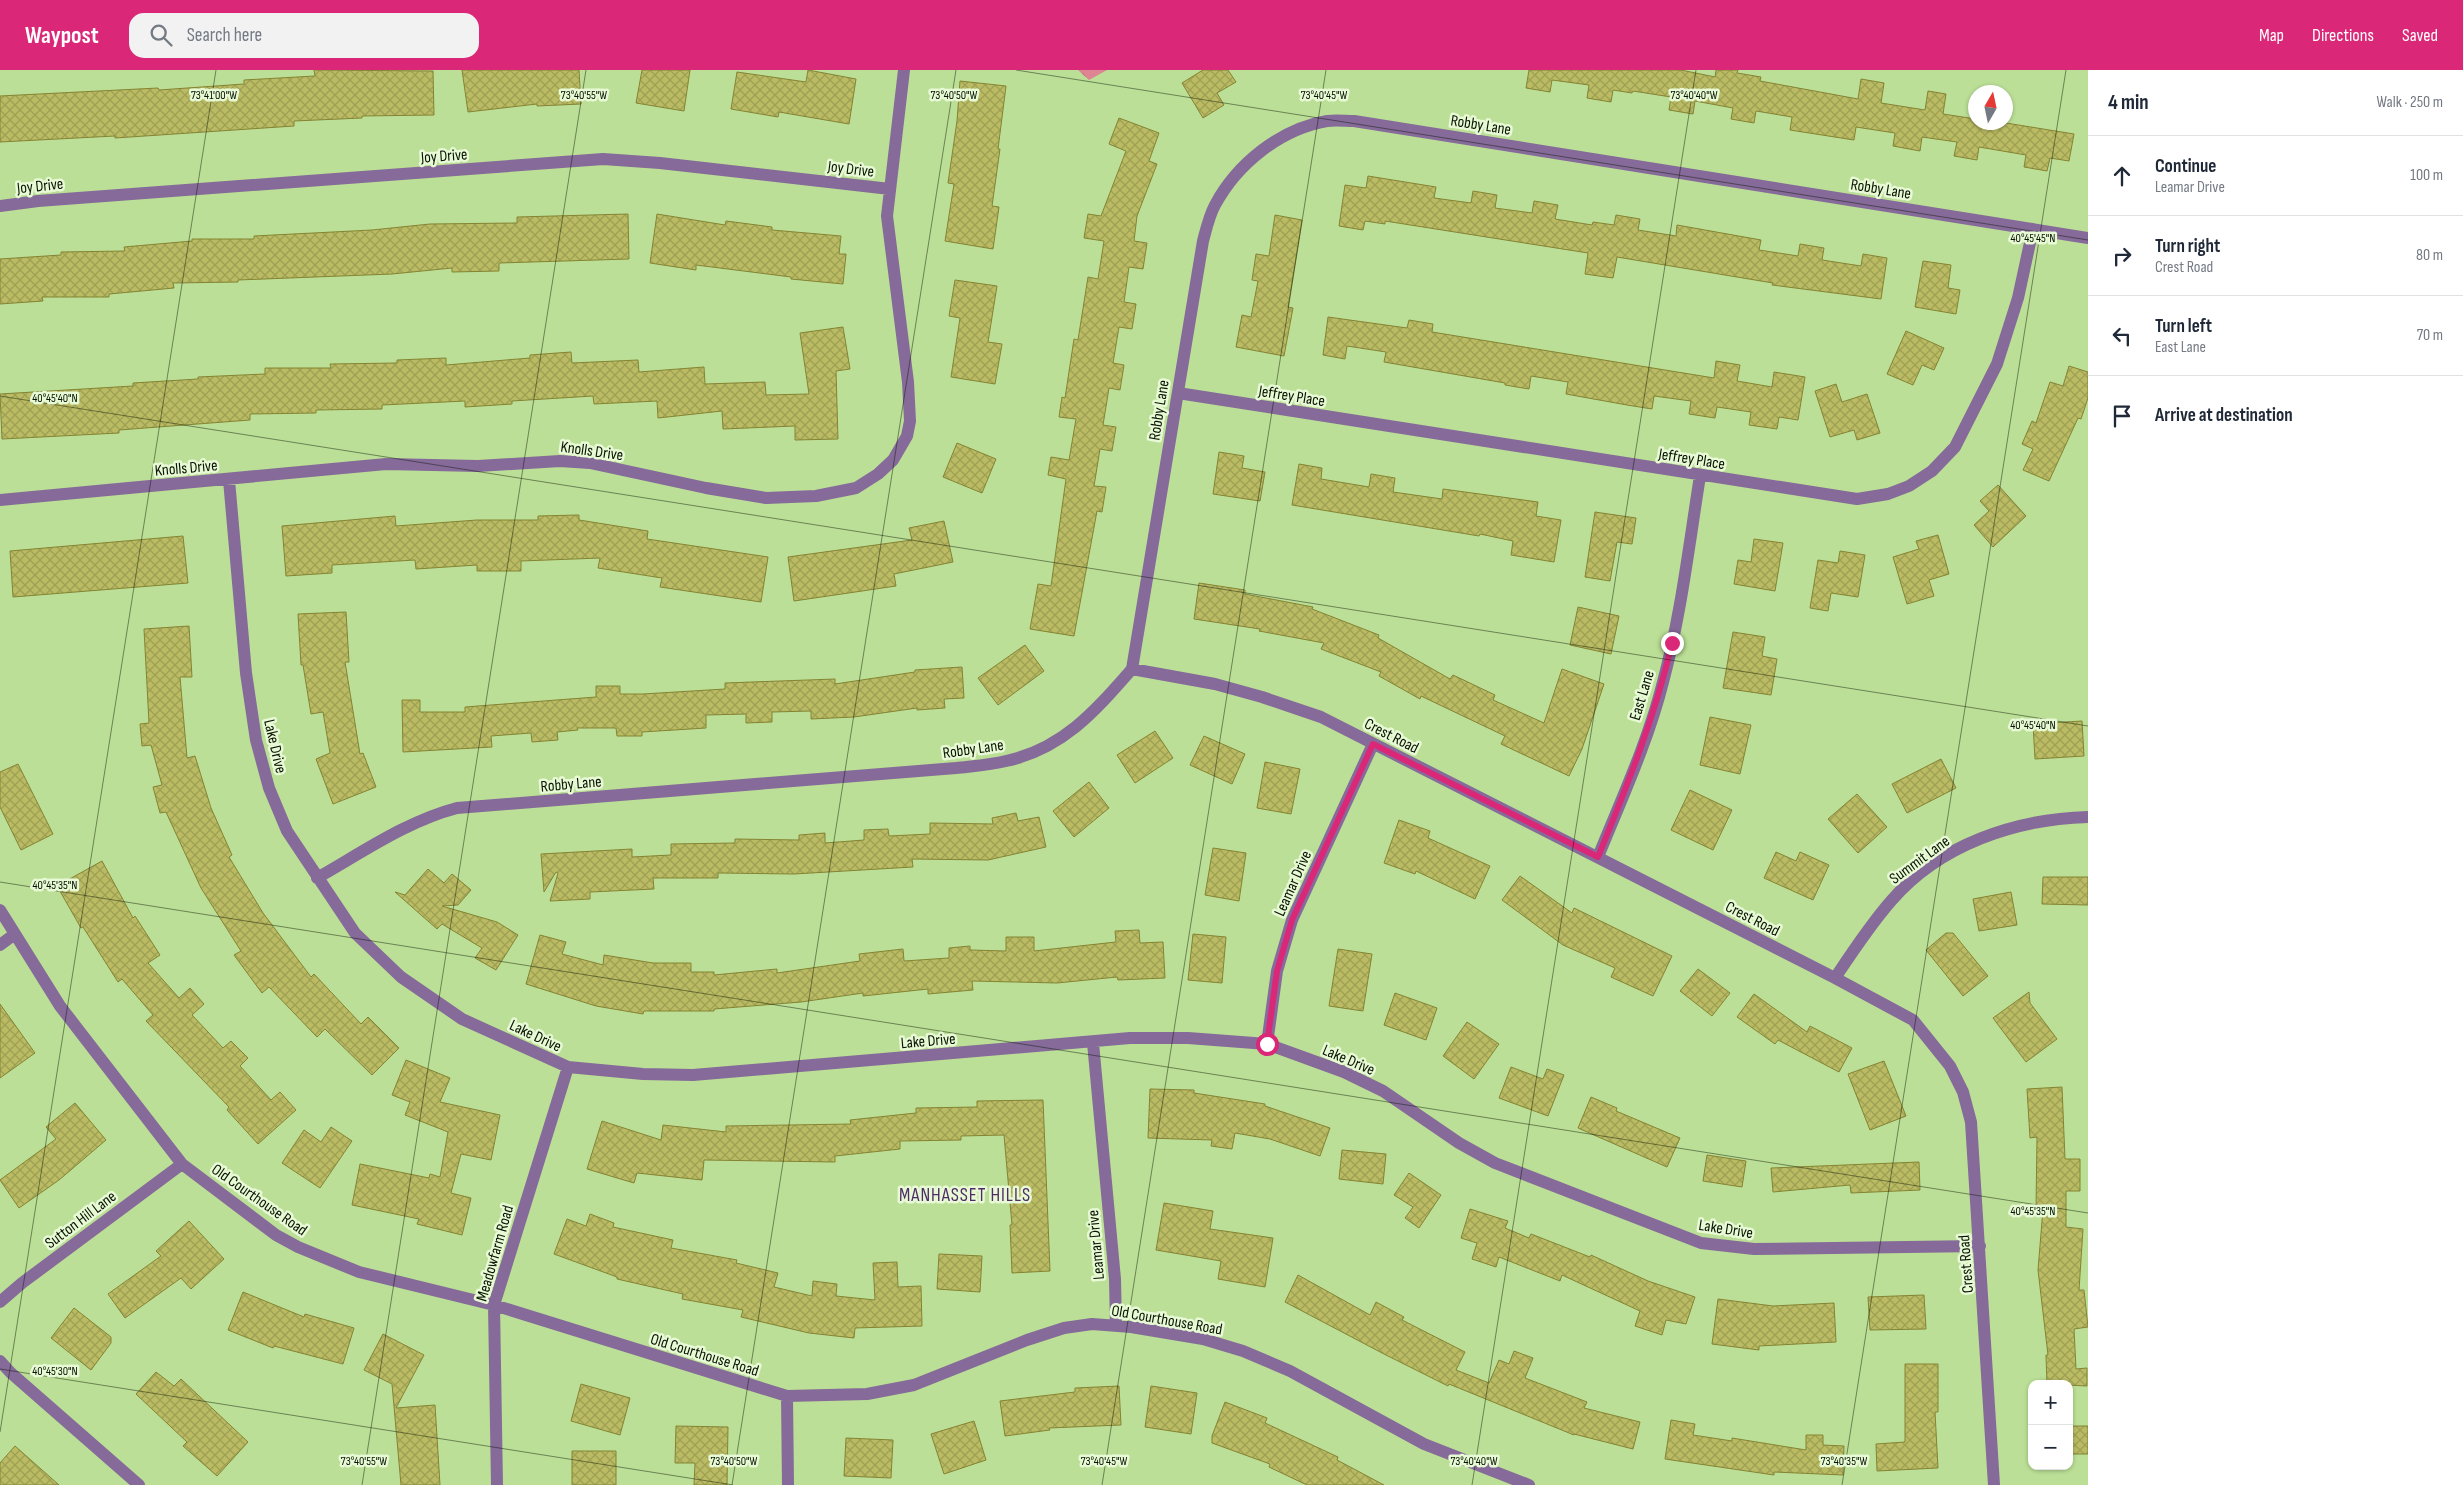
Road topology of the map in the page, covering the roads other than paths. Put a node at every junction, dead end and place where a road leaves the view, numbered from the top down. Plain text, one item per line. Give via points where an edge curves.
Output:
1 (904, 70) edge
2 (890, 189) junction
3 (0, 206) edge
4 (2033, 229) junction
5 (2088, 238) edge
6 (1178, 393) junction
7 (1700, 476) junction
8 (229, 480) junction
9 (0, 500) edge
10 (1132, 669) junction
11 (1373, 744) junction
12 (2088, 817) edge
13 (1598, 857) junction
14 (318, 878) junction
15 (0, 910) edge
16 (15, 934) junction
17 (0, 945) edge
18 (1836, 978) junction
19 (1093, 1042) junction
20 (1267, 1044) junction
21 (568, 1067) junction
22 (182, 1164) junction
23 (1980, 1246) junction
24 (0, 1302) edge
25 (494, 1305) junction
26 (1116, 1326) junction
27 (0, 1361) edge
28 (787, 1396) junction
29 (1494, 1479) edge
30 (139, 1485) edge
31 (497, 1485) edge
32 (788, 1485) edge
33 (1529, 1485) edge
34 (1994, 1485) edge

1 - 2 street, Knolls Drive
2 - 3 street, Joy Drive via 603,159
2 - 8 street, Knolls Drive via 887,216 910,421 893,460 856,488 816,496 766,498 560,460 478,466 386,464
4 - 5 street, Robby Lane
4 - 6 street, Robby Lane via 1354,121 1327,121 1290,133 1256,154 1237,172 1214,206 1203,241
4 - 7 street, Jeffrey Place via 2018,298 1997,364 1955,447 1932,471 1909,486 1856,500
6 - 7 street, Jeffrey Place
6 - 10 street, Robby Lane
7 - 13 street, East Lane via 1663,684 1642,749
8 - 9 street, Knolls Drive
8 - 14 street, Lake Drive via 246,673 256,740 269,788 287,831
10 - 11 street, Crest Road via 1262,696 1321,717
10 - 14 street, Robby Lane via 1097,710 1074,730 1008,761 956,768 457,808 416,822
11 - 13 street, Crest Road
11 - 20 street, Leamar Drive via 1292,920 1277,971
12 - 18 street, Summit Lane via 2022,824 1952,852 1912,880 1892,900 1859,941
13 - 18 street, Crest Road
14 - 21 street, Lake Drive via 355,933 401,977 462,1019
15 - 16 street, Old Courthouse Road
16 - 17 street
16 - 22 street, Old Courthouse Road via 60,1006
18 - 23 street, Crest Road via 1914,1020 1950,1066 1971,1122
19 - 20 street, Lake Drive via 1188,1038
19 - 21 street, Lake Drive via 693,1075
19 - 26 street, Leamar Drive via 1115,1279
20 - 23 street, Lake Drive via 1344,1072 1383,1091 1459,1143 1495,1163 1701,1243 1754,1250
21 - 25 street, Meadowfarm Road
22 - 24 street, Sutton Hill Lane
22 - 25 street, Old Courthouse Road via 276,1235 298,1247 359,1272
23 - 34 street, Crest Road
25 - 28 street, Old Courthouse Road
25 - 31 street, Meadowfarm Road
26 - 28 street, Old Courthouse Road via 1092,1324 1064,1328 914,1385 867,1394
26 - 29 street, Old Courthouse Road via 1203,1339 1243,1351 1290,1371
27 - 30 street
28 - 32 street
29 - 33 street, Old Courthouse Road

